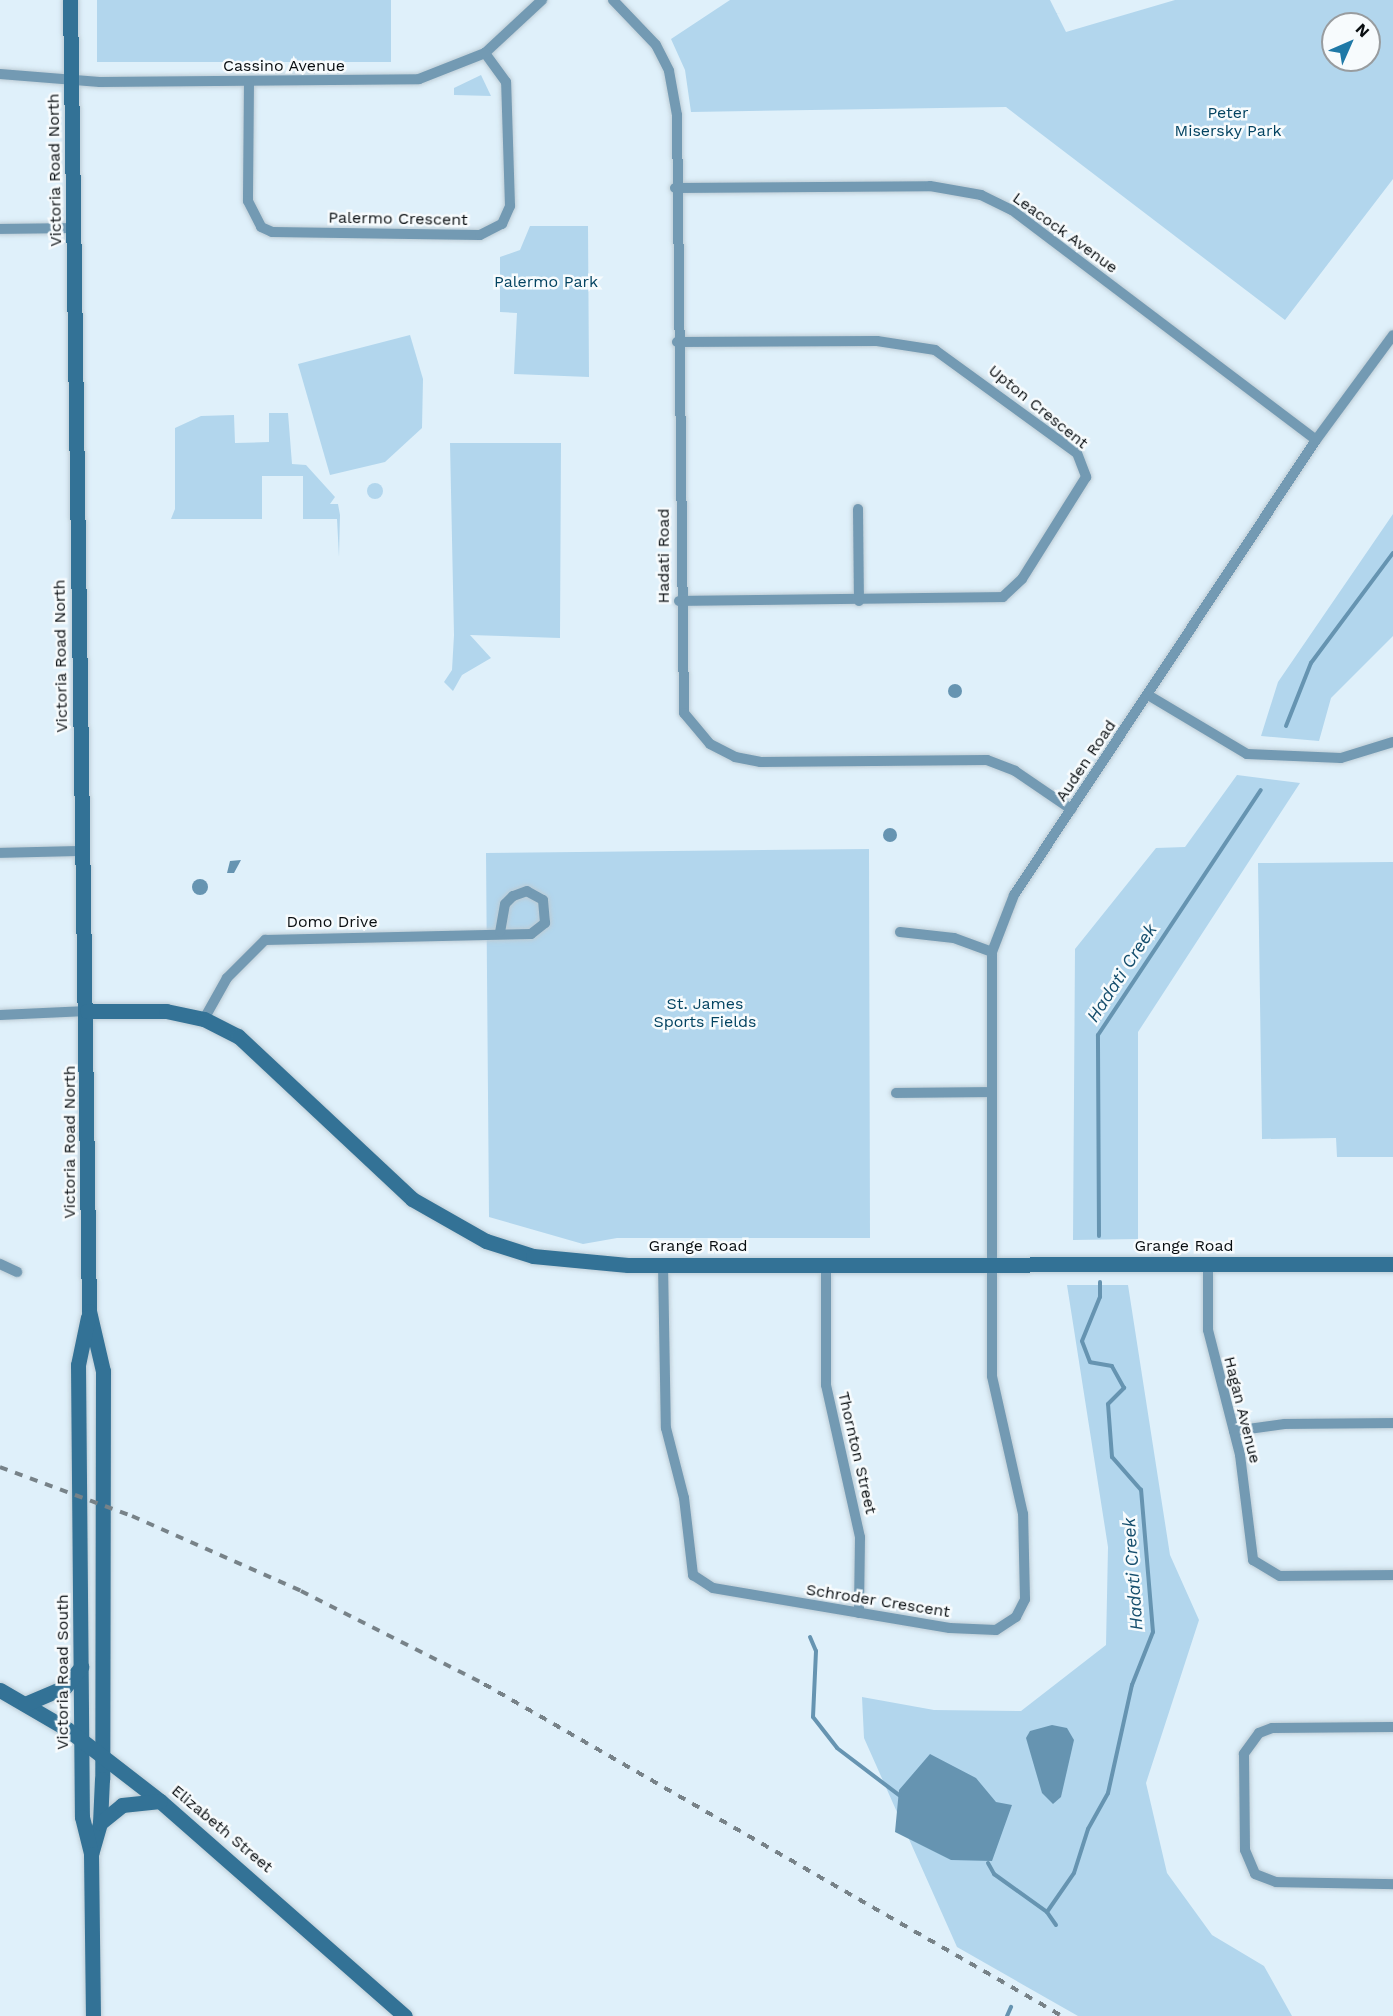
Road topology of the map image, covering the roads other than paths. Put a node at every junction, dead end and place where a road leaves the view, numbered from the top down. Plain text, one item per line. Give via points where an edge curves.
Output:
1 (70, 0) edge
2 (542, 0) edge
3 (613, 0) edge
4 (485, 53) junction
5 (0, 74) edge
6 (72, 78) junction
7 (249, 82) junction
8 (675, 188) junction
9 (73, 228) junction
10 (0, 229) edge
11 (1393, 335) edge
12 (677, 342) junction
13 (1316, 440) junction
14 (858, 509) dead end
15 (679, 601) junction
16 (859, 601) junction
17 (1148, 695) junction
18 (1393, 742) edge
19 (1071, 809) junction
20 (84, 851) junction
21 (0, 853) edge
22 (500, 932) junction
23 (900, 932) dead end
24 (992, 952) junction
25 (87, 1011) junction
26 (0, 1015) edge
27 (204, 1019) junction
28 (991, 1092) junction
29 (896, 1093) dead end
30 (826, 1263) junction
31 (0, 1264) edge
32 (663, 1264) junction
33 (992, 1264) junction
34 (1208, 1264) junction
35 (1393, 1264) edge
36 (17, 1272) dead end
37 (89, 1311) junction
38 (1393, 1423) edge
39 (1234, 1431) junction
40 (80, 1489) joint
41 (101, 1496) joint
42 (1393, 1575) edge
43 (860, 1613) junction
44 (81, 1667) junction
45 (0, 1690) edge
46 (25, 1704) junction
47 (1393, 1727) edge
48 (82, 1740) junction
49 (102, 1757) junction
50 (160, 1801) junction
51 (100, 1823) junction
52 (91, 1854) junction
53 (1393, 1884) edge
54 (93, 2016) edge
55 (405, 2016) edge

1 - 6 main road, Victoria Road North
2 - 4 street, Cassino Avenue
3 - 8 street, Hadati Road via 656,45 669,71 677,115
4 - 7 street, Cassino Avenue via 419,79
4 - 7 street, Palermo Crescent via 506,82 510,206 502,224 480,235 272,232 261,227 248,201
5 - 6 street, Cassino Avenue
6 - 7 street, Cassino Avenue
6 - 9 main road, Victoria Road North
8 - 12 street, Hadati Road
8 - 13 street, Leacock Avenue via 930,186 981,195 1012,210
9 - 10 street
9 - 20 main road, Victoria Road North
11 - 13 street, Auden Road
12 - 15 street, Hadati Road
12 - 16 street, Upton Crescent via 877,341 935,350 1077,453 1086,477 1083,488 1013,591 991,600
13 - 17 street, Auden Road
14 - 16 street
15 - 16 street, Upton Crescent
15 - 19 street, Hadati Road via 684,713 712,746 760,762 987,760 1015,771
17 - 18 street via 1247,754 1341,758
17 - 19 street, Auden Road
19 - 24 street, Auden Road via 1014,895
20 - 21 street
20 - 25 main road, Victoria Road North
22 - 22 street, Domo Drive via 537,932 547,917 543,900 527,891 513,896 505,904
22 - 27 street, Domo Drive via 265,940 227,978
23 - 24 street via 954,938
24 - 28 street, Auden Road
25 - 26 street
25 - 27 main road, Grange Road via 166,1011
25 - 37 main road, Victoria Road North
27 - 32 main road, Grange Road via 267,1058 388,1180 458,1227 533,1256
28 - 29 street
28 - 33 street, Auden Road
30 - 32 main road, Grange Road
30 - 33 main road, Grange Road
30 - 43 street, Thornton Street via 826,1385 860,1537
31 - 36 street
32 - 43 street, Schroder Crescent via 666,1428 684,1498 693,1575 712,1588
33 - 34 main road, Grange Road
33 - 43 street, Schroder Crescent via 992,1376 1023,1514 1022,1610 996,1630 950,1628
34 - 35 main road, Grange Road
34 - 39 street, Hagan Avenue via 1208,1330
37 - 40 main road, Victoria Road North via 78,1365
37 - 41 main road, Victoria Road North via 102,1371
38 - 39 street via 1285,1424
39 - 42 street, Hagan Avenue via 1249,1548 1261,1569 1280,1576
40 - 44 main road, Victoria Road South
41 - 49 main road, Victoria Road South
44 - 46 main road via 65,1687
44 - 48 main road, Victoria Road South
45 - 46 main road, Elizabeth Street
46 - 48 main road, Elizabeth Street
47 - 53 street via 1272,1728 1251,1740 1244,1754 1245,1850 1255,1874 1276,1882
48 - 49 main road, Elizabeth Street
48 - 52 main road, Victoria Road South via 82,1817
49 - 50 main road, Elizabeth Street
49 - 51 main road, Victoria Road South
50 - 51 main road via 122,1805
50 - 55 main road, Elizabeth Street
51 - 52 main road, Victoria Road South
52 - 54 main road, Victoria Road South

